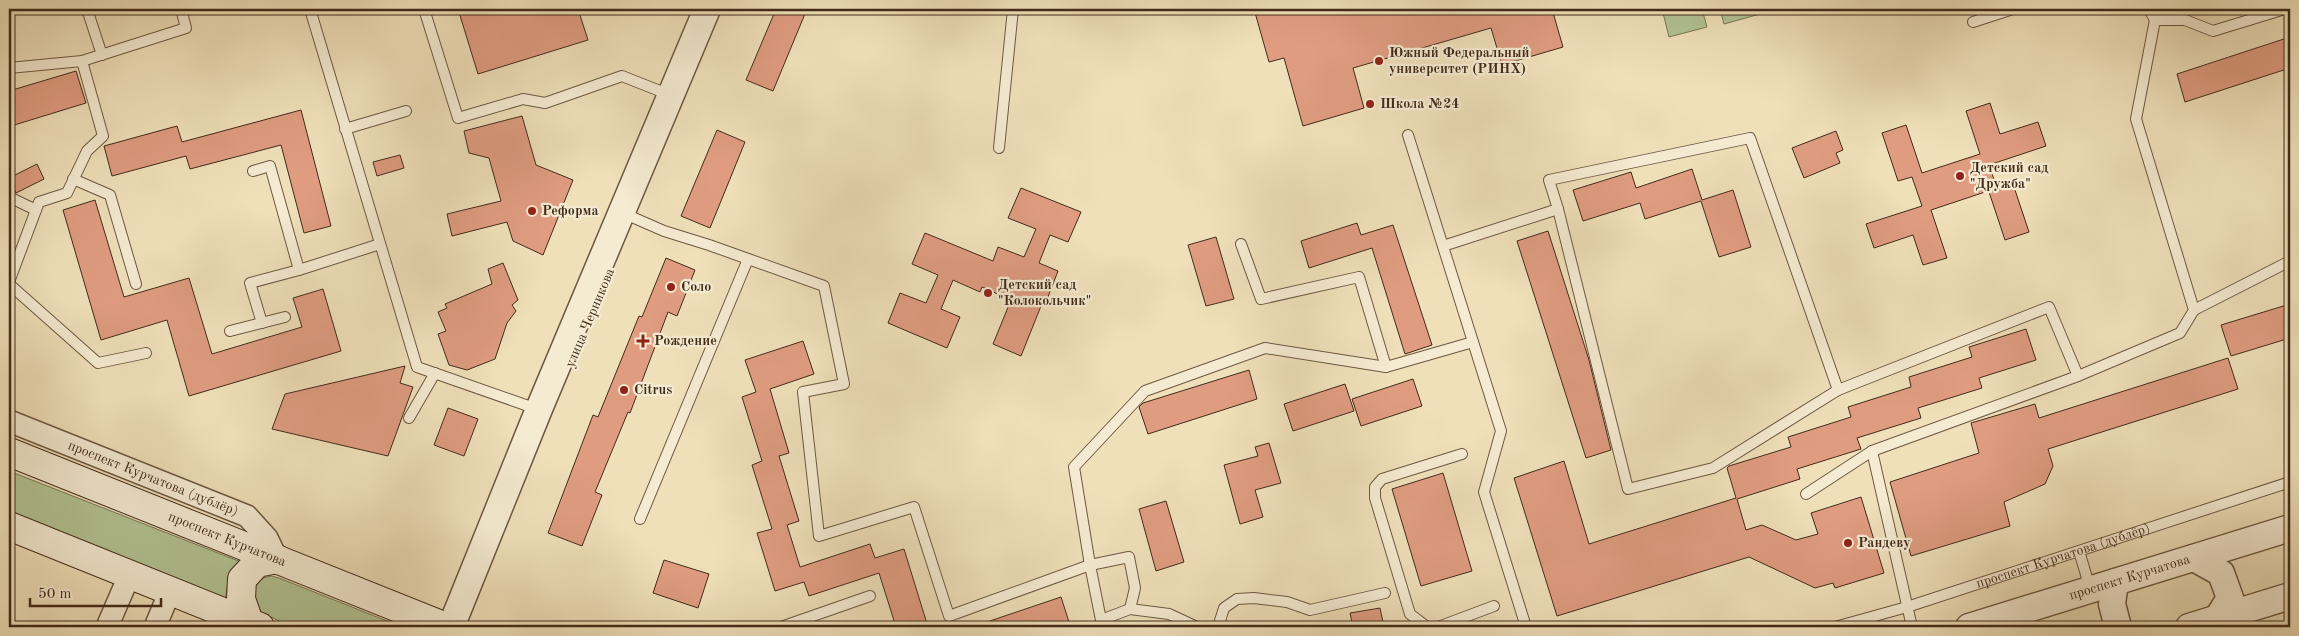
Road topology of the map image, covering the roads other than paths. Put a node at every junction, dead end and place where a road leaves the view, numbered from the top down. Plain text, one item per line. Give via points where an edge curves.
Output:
1 (87, 9) edge
2 (181, 9) edge
3 (310, 9) edge
4 (424, 9) edge
5 (707, 9) edge
6 (718, 9) edge
7 (1013, 9) edge
8 (2013, 9) edge
9 (2150, 9) edge
10 (2285, 9) edge
11 (2155, 20) junction
12 (1973, 22) dead end
13 (102, 55) junction
14 (82, 61) junction
15 (9, 68) edge
16 (671, 96) junction
17 (406, 111) dead end
18 (345, 129) junction
19 (1408, 135) dead end
20 (999, 148) dead end
21 (253, 171) dead end
22 (73, 180) junction
23 (9, 197) edge
24 (1558, 209) junction
25 (36, 210) junction
26 (632, 217) junction
27 (380, 244) junction
28 (1241, 244) dead end
29 (1443, 246) junction
30 (748, 259) junction
31 (2290, 261) edge
32 (299, 270) junction
33 (9, 283) edge
34 (136, 284) dead end
35 (2194, 310) junction
36 (285, 317) dead end
37 (262, 323) junction
38 (230, 331) dead end
39 (1473, 342) junction
40 (146, 353) dead end
41 (1386, 367) junction
42 (435, 373) junction
43 (2078, 376) junction
44 (1838, 390) junction
45 (539, 410) junction
46 (409, 418) dead end
47 (9, 421) edge
48 (1872, 451) junction
49 (9, 452) edge
50 (1462, 454) dead end
51 (2290, 482) edge
52 (1806, 494) dead end
53 (640, 519) dead end
54 (9, 526) edge
55 (2290, 528) edge
56 (2079, 551) junction
57 (2194, 558) junction
58 (277, 559) junction
59 (1090, 565) junction
60 (129, 576) junction
61 (2103, 586) junction
62 (170, 591) junction
63 (1385, 593) dead end
64 (870, 596) dead end
65 (2290, 596) edge
66 (1494, 606) dead end
67 (1907, 607) junction
68 (1130, 609) junction
69 (2217, 618) junction
70 (255, 625) edge
71 (107, 627) edge
72 (155, 627) edge
73 (446, 627) edge
74 (451, 627) edge
75 (463, 627) edge
76 (781, 627) edge
77 (1197, 627) edge
78 (1218, 627) edge
79 (1427, 627) edge
80 (1438, 627) edge
81 (1526, 627) edge
82 (1836, 627) edge
83 (1912, 627) edge
84 (1969, 627) edge
85 (2118, 627) edge
86 (2189, 627) edge

1 - 13 lane
2 - 13 lane via 186,28
3 - 18 lane
4 - 16 lane via 458,118 523,99 545,103 622,76
5 - 16 street
6 - 26 street, улица Черникова
7 - 20 lane
8 - 12 lane
9 - 11 lane
10 - 11 lane via 2213,30 2185,20
11 - 35 lane via 2136,118
13 - 14 lane
14 - 15 lane
14 - 22 lane via 104,136 87,151
16 - 45 street
17 - 18 lane
18 - 27 lane
19 - 29 lane
21 - 32 lane via 270,166
22 - 25 lane via 67,193 39,202
22 - 34 lane via 110,195
23 - 25 lane
24 - 29 lane
24 - 44 lane via 1548,180 1750,138
24 - 44 lane via 1628,489 1713,468
25 - 33 lane
26 - 30 lane
26 - 75 street, улица Черникова
27 - 32 lane
27 - 42 lane via 417,367
28 - 41 lane via 1261,299 1359,277
29 - 39 lane
30 - 53 lane
30 - 59 lane via 824,286 844,384 803,392 818,536 914,507 949,616
31 - 35 lane
32 - 37 lane via 250,284
33 - 40 lane via 98,363
35 - 43 lane via 2180,333
36 - 37 lane
37 - 38 lane
39 - 41 lane
39 - 81 lane via 1501,430 1484,492
41 - 59 lane via 1266,348 1145,391 1074,467
42 - 45 lane
42 - 46 lane
43 - 44 lane via 2049,307
43 - 48 lane
45 - 74 street
47 - 58 street, проспект Курчатова (дублёр) via 247,516 267,538
48 - 52 lane
48 - 67 lane
49 - 58 main road, проспект Курчатова
50 - 79 lane via 1382,479 1375,487 1375,498 1410,614
51 - 56 lane, проспект Курчатова (дублёр)
54 - 60 main road
55 - 57 street, проспект Курчатова
56 - 61 lane
56 - 67 lane, проспект Курчатова (дублёр)
57 - 61 street, проспект Курчатова
57 - 69 street via 2221,573 2230,598
58 - 70 main road via 257,563 242,579 241,599
58 - 73 main road, проспект Курчатова
59 - 68 lane via 1102,620
59 - 68 lane via 1129,556 1135,588
60 - 62 main road
60 - 71 street
61 - 84 street, проспект Курчатова
61 - 85 street
62 - 70 main road
62 - 72 street
63 - 78 lane via 1310,610 1287,602 1237,598 1224,608
64 - 76 lane
65 - 69 street
66 - 80 lane
67 - 82 lane, проспект Курчатова (дублёр)
67 - 83 lane
68 - 77 lane via 1169,614
69 - 86 street

